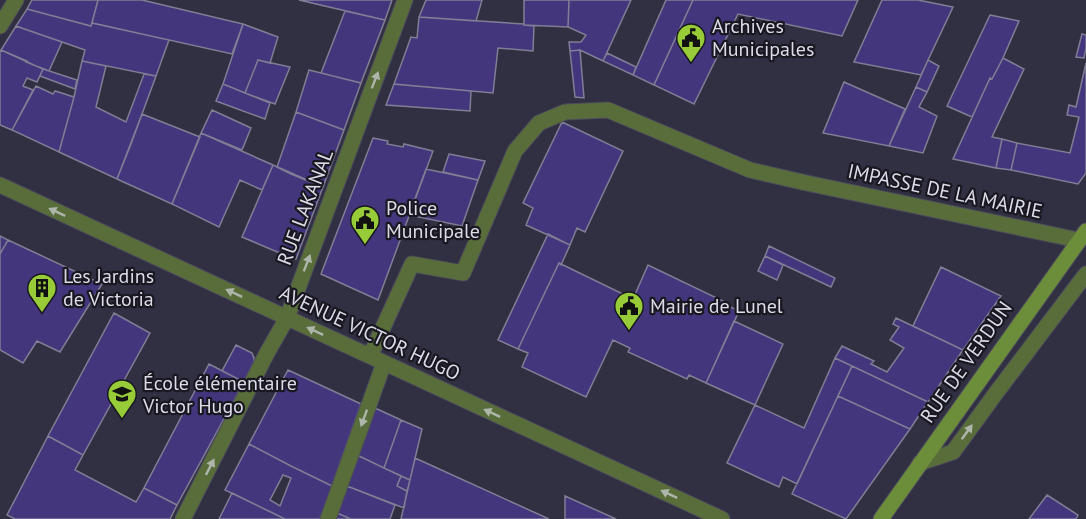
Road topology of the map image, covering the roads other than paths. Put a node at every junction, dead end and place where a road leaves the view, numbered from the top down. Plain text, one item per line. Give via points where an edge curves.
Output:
1 (16, 0) edge
2 (405, 0) edge
3 (0, 26) edge
4 (0, 185) edge
5 (1082, 236) edge
6 (1086, 274) edge
7 (287, 318) junction
8 (377, 360) junction
9 (920, 463) junction
10 (183, 519) edge
11 (328, 519) edge
12 (722, 519) edge
13 (881, 519) edge

1 - 3 street
7 -> 2 street, RUE LAKANAL
7 -> 4 street, AVENUE VICTOR HUGO
5 - 8 street, IMPASSE DE LA MAIRIE via 750,170 608,110 565,112 539,123 515,151 463,273 412,264
5 - 9 main road, RUE DE VERDUN
9 -> 6 street via 953,452
8 -> 7 street, AVENUE VICTOR HUGO
10 -> 7 street, RUE LAKANAL
8 -> 11 street
12 -> 8 street, AVENUE VICTOR HUGO
9 - 13 main road, RUE DE VERDUN

